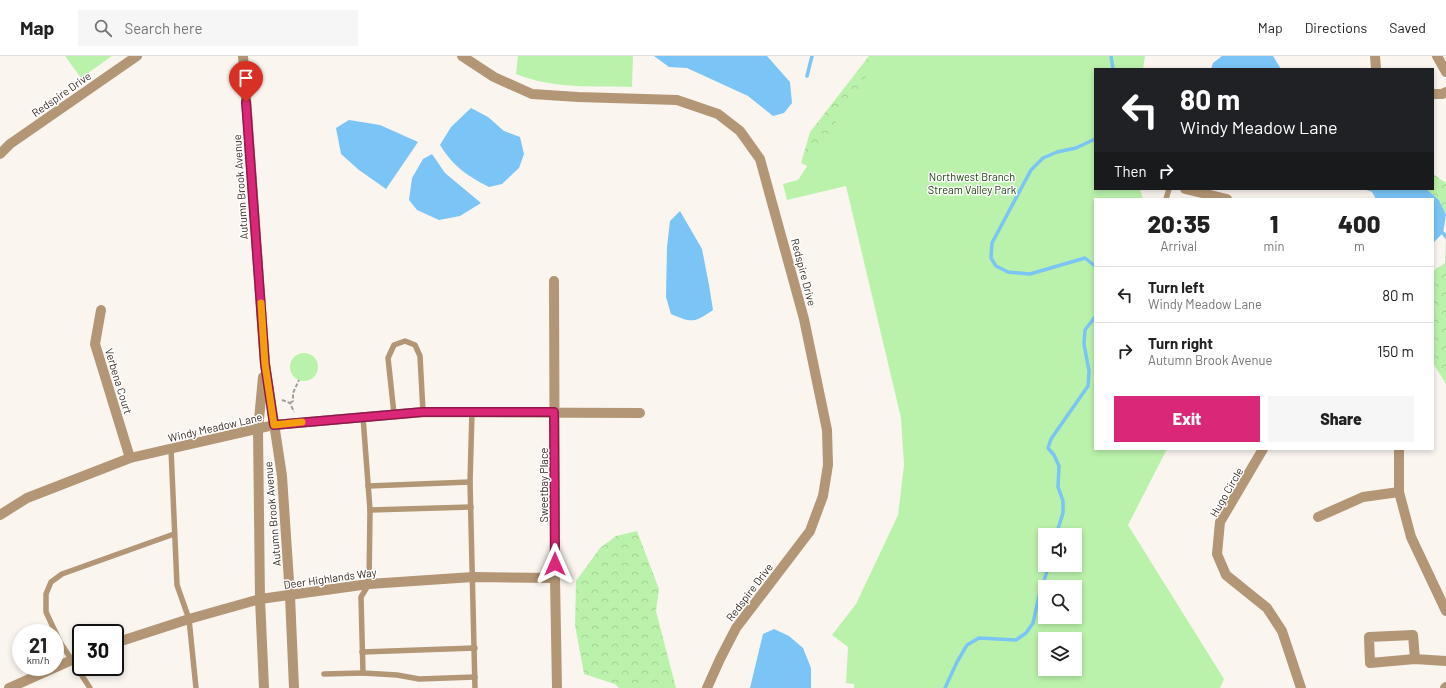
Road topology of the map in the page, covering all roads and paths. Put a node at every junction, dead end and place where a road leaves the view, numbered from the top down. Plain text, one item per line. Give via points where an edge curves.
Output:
1 (137, 56) edge
2 (243, 56) edge
3 (462, 56) edge
4 (1375, 56) edge
5 (1436, 56) edge
6 (1376, 68) edge
7 (1446, 72) edge
8 (1446, 92) edge
9 (1434, 94) edge
10 (0, 154) edge
11 (1189, 190) edge
12 (1223, 198) edge
13 (554, 281) dead end
14 (101, 310) dead end
15 (265, 364) junction
16 (299, 380) dead end
17 (282, 400) dead end
18 (290, 403) junction
19 (423, 412) junction
20 (472, 412) junction
21 (554, 412) junction
22 (295, 413) dead end
23 (640, 413) dead end
24 (394, 414) junction
25 (363, 417) junction
26 (274, 425) junction
27 (258, 430) junction
28 (171, 449) junction
29 (1263, 450) edge
30 (1399, 450) edge
31 (130, 458) junction
32 (470, 482) junction
33 (368, 486) junction
34 (1399, 492) junction
35 (471, 507) junction
36 (370, 510) junction
37 (0, 515) edge
38 (1318, 516) dead end
39 (174, 534) junction
40 (473, 577) junction
41 (555, 578) junction
42 (369, 584) junction
43 (290, 596) junction
44 (260, 599) junction
45 (1446, 611) edge
46 (189, 618) junction
47 (124, 640) edge
48 (475, 648) junction
49 (362, 652) junction
50 (1415, 659) junction
51 (71, 660) junction
52 (1446, 660) edge
53 (363, 673) junction
54 (324, 674) dead end
55 (475, 677) junction
56 (9, 688) edge
57 (90, 688) edge
58 (196, 688) edge
59 (264, 688) edge
60 (294, 688) edge
61 (475, 688) edge
62 (557, 688) edge
63 (707, 688) edge
64 (1301, 688) edge

1 - 10 street, Redspire Drive via 10,144
2 - 15 street, Autumn Brook Avenue
3 - 63 street, Redspire Drive via 494,77 532,94 678,100 718,114 740,131 760,159 804,319 826,430 828,465 823,496 810,531 736,628
4 - 6 street
5 - 7 street
8 - 9 street
11 - 12 street
13 - 21 street, Sweetbay Place
14 - 31 street, Verbena Court via 95,344
15 - 26 street, Autumn Brook Avenue
15 - 27 street, Autumn Brook Avenue
16 - 18 path via 293,393 293,401
17 - 18 path
18 - 22 path
19 - 20 street, Windy Meadow Lane
19 - 24 street, Windy Meadow Lane
19 - 24 lane via 420,356 415,345 405,341 394,345 388,358
20 - 21 street, Windy Meadow Lane
20 - 32 lane
21 - 23 street, Windy Meadow Lane
21 - 41 street, Sweetbay Place
24 - 25 street, Windy Meadow Lane
25 - 26 street, Windy Meadow Lane
25 - 33 lane
26 - 27 street, Windy Meadow Lane
26 - 43 street, Autumn Brook Avenue via 282,476
27 - 28 street, Windy Meadow Lane
27 - 44 street, Autumn Brook Avenue
28 - 31 street, Windy Meadow Lane
28 - 39 lane
29 - 64 street, Hugo Circle via 1220,522 1217,554 1226,575 1267,608 1282,631
30 - 34 street
31 - 37 street, Windy Meadow Lane via 27,498
32 - 33 lane
32 - 35 lane
33 - 36 lane
34 - 38 street via 1363,497
34 - 45 street via 1410,537
35 - 36 lane
35 - 40 lane
36 - 42 lane
39 - 46 lane via 177,585
39 - 51 lane via 62,574 51,582 46,594 46,612
40 - 41 street, Deer Highlands Way
40 - 42 street, Deer Highlands Way
40 - 48 lane
41 - 62 street, Sweetbay Place
42 - 43 street, Deer Highlands Way
42 - 49 lane via 361,597
43 - 44 street, Deer Highlands Way
43 - 60 street, Autumn Brook Avenue
44 - 46 street, Deer Highlands Way
44 - 59 street, Autumn Brook Avenue
46 - 47 street, Deer Highlands Way
46 - 58 lane
48 - 49 lane
48 - 55 lane
49 - 53 lane
50 - 50 street via 1413,635 1369,637 1370,663
50 - 52 street
51 - 56 street
51 - 57 lane
53 - 54 lane
53 - 55 lane via 397,674 419,679
55 - 61 lane

